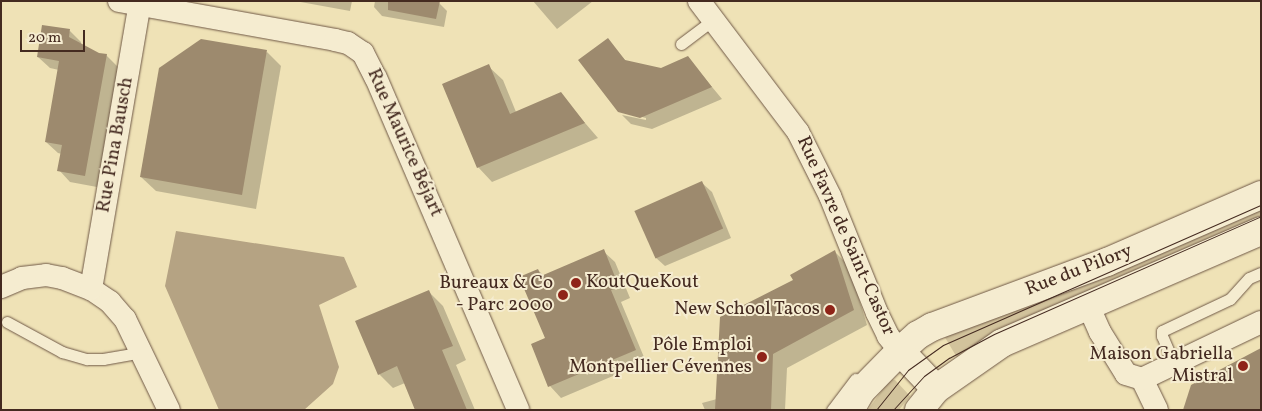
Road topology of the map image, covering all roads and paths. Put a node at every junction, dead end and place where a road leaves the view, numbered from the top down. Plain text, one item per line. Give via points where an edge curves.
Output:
1 (699, 1) edge
2 (133, 2) edge
3 (713, 20) junction
4 (681, 44) dead end
5 (1261, 195) edge
6 (1261, 230) edge
7 (1261, 273) edge
8 (1, 286) edge
9 (92, 289) junction
10 (1088, 305) junction
11 (7, 322) dead end
12 (1261, 322) edge
13 (141, 350) junction
14 (900, 351) junction
15 (1174, 364) junction
16 (1142, 379) junction
17 (936, 389) junction
18 (169, 410) edge
19 (518, 410) edge
20 (832, 410) edge
21 (850, 410) edge
22 (919, 410) edge
23 (1157, 410) edge

1 - 3 street, Rue Favre de Saint-Castor
2 - 9 street, Rue Pina Bausch
2 - 19 street, Rue Maurice Béjart via 335,40 348,43 363,53
3 - 4 lane
3 - 14 street, Rue Favre de Saint-Castor via 798,132 830,196 877,313
5 - 14 main road, Rue du Pilory via 1107,262 935,325
6 - 10 main road, Rue du Pilory
7 - 15 lane via 1249,278 1230,299 1162,331
8 - 9 street via 22,278 46,275
9 - 13 street via 126,319
10 - 16 street via 1100,332 1126,374
10 - 17 main road, Rue du Pilory via 1002,342
11 - 13 lane via 62,352 87,359
12 - 15 street
13 - 18 street
14 - 17 main road
14 - 20 lane via 877,360 858,376
14 - 21 main road, Rue du Pilory via 862,391
15 - 16 street
16 - 23 street
17 - 22 main road, Rue du Pilory

